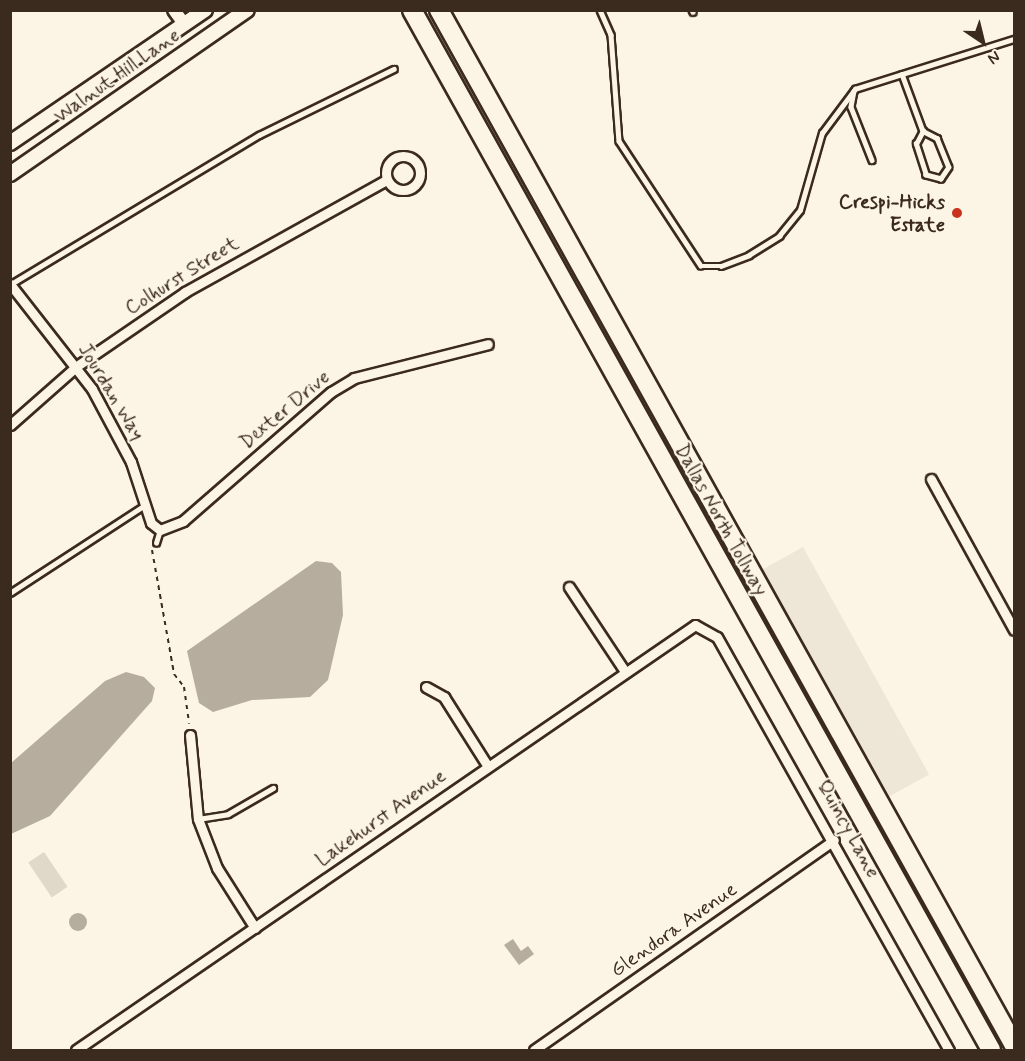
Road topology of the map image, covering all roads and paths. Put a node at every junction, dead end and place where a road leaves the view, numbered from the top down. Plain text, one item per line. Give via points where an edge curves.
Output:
1 (174, 10) edge
2 (205, 10) edge
3 (247, 10) edge
4 (412, 10) edge
5 (439, 10) edge
6 (600, 10) edge
7 (184, 24) junction
8 (1014, 39) edge
9 (197, 44) junction
10 (394, 69) dead end
11 (902, 74) junction
12 (855, 88) junction
13 (923, 131) junction
14 (10, 143) edge
15 (872, 160) dead end
16 (10, 174) edge
17 (386, 180) dead end
18 (11, 284) edge
19 (488, 344) dead end
20 (77, 366) junction
21 (10, 425) edge
22 (931, 479) dead end
23 (145, 506) junction
24 (160, 530) junction
25 (156, 543) joint
26 (569, 587) dead end
27 (10, 593) edge
28 (709, 629) joint
29 (1014, 630) edge
30 (624, 670) junction
31 (426, 687) dead end
32 (188, 716) dead end
33 (190, 735) dead end
34 (487, 765) junction
35 (273, 788) dead end
36 (198, 819) junction
37 (834, 840) junction
38 (255, 928) junction
39 (1013, 1048) edge
40 (76, 1050) edge
41 (534, 1050) edge
42 (949, 1050) edge
43 (991, 1050) edge

1 - 7 street
2 - 7 main road, Walnut Hill Lane
3 - 9 main road, Walnut Hill Lane
4 - 43 highway, Dallas North Tollway
5 - 39 highway, Dallas North Tollway
6 - 12 lane via 611,35 619,141 688,254 701,266 721,266 749,255 779,236 800,210 822,133
7 - 9 main road
7 - 14 main road, Walnut Hill Lane
8 - 11 lane
9 - 16 main road, Walnut Hill Lane
10 - 18 lane via 259,135
11 - 12 lane
11 - 13 lane
12 - 15 lane via 851,107
13 - 13 lane via 916,144 926,175 941,179 950,167 937,138
17 - 20 street, Colhurst Street via 185,291
18 - 20 street, Jourdan Way
19 - 24 street, Dexter Drive via 354,378 331,392 183,521
20 - 21 street, Colhurst Street
20 - 23 street, Jourdan Way via 131,462
22 - 29 street
23 - 24 street, Jourdan Way
23 - 27 lane
24 - 25 lane
25 - 32 path via 152,546 174,675 187,701
26 - 30 street
28 - 30 street, Lakehurst Avenue via 695,625
28 - 37 street, Quincy Lane
30 - 34 street, Lakehurst Avenue
31 - 34 street via 444,697
33 - 36 street
34 - 38 street, Lakehurst Avenue
35 - 36 lane via 228,814
36 - 38 street via 217,868
37 - 41 street, Glendora Avenue
37 - 42 street, Quincy Lane
38 - 40 street, Lakehurst Avenue

